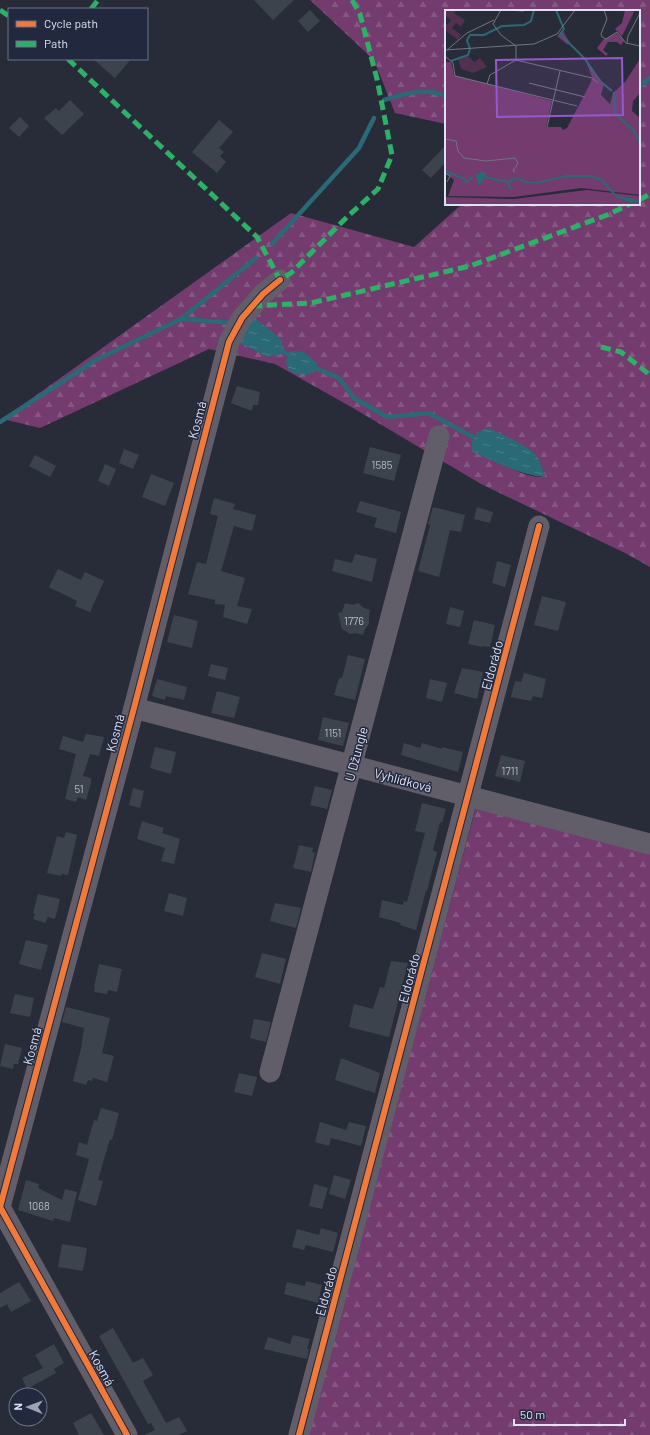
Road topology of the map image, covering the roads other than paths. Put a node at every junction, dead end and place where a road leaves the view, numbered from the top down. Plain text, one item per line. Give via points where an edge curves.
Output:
1 (280, 280) dead end
2 (439, 436) dead end
3 (539, 526) dead end
4 (134, 708) junction
5 (352, 767) junction
6 (468, 797) junction
7 (650, 844) edge
8 (270, 1072) dead end
9 (0, 1207) edge
10 (127, 1435) edge
11 (299, 1435) edge

1 - 4 street, Kosmá via 263,294 242,318 229,342
2 - 5 street, U Džungle
3 - 6 street, Eldorádo
4 - 5 street, Vyhlídková
4 - 9 street, Kosmá
5 - 6 street, Vyhlídková
5 - 8 street, U Džungle
6 - 7 street, Vyhlídková
6 - 11 street, Eldorádo
9 - 10 street, Kosmá

